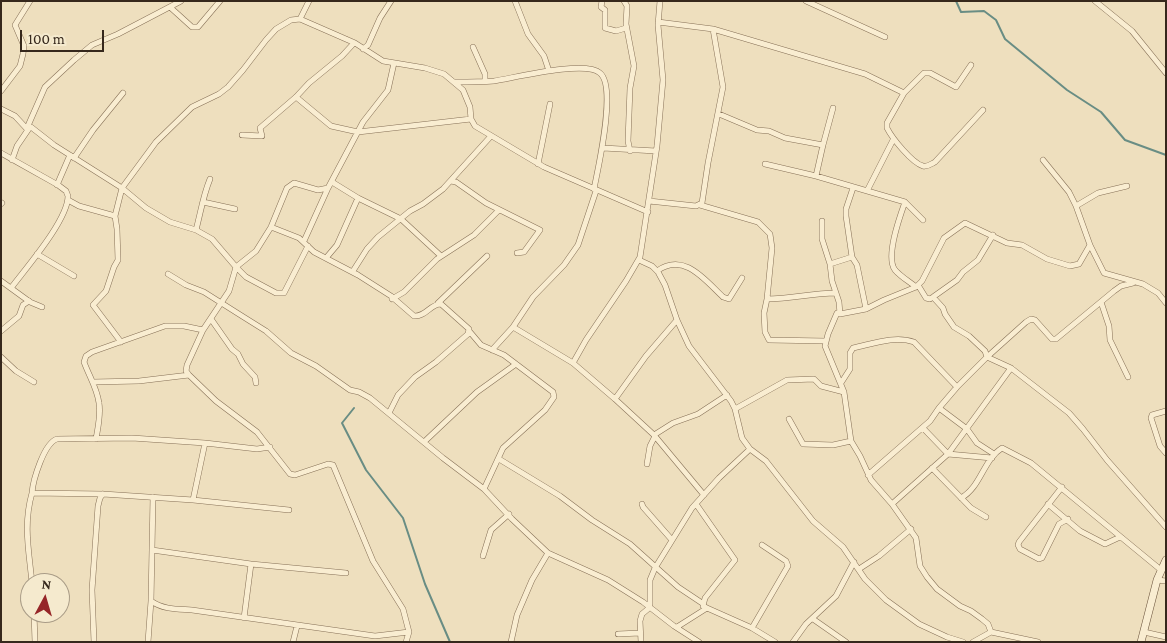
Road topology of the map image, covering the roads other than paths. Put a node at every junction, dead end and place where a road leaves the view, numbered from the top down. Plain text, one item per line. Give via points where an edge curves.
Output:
1 (30, 1) edge
2 (220, 1) edge
3 (309, 1) edge
4 (391, 1) edge
5 (515, 1) edge
6 (602, 1) edge
7 (624, 1) edge
8 (660, 1) edge
9 (806, 1) edge
10 (1095, 1) edge
11 (176, 4) edge
12 (300, 19) junction
13 (658, 22) junction
14 (626, 28) junction
15 (713, 28) junction
16 (885, 37) dead end
17 (354, 43) junction
18 (473, 48) dead end
19 (363, 49) junction
20 (394, 63) junction
21 (971, 65) dead end
22 (549, 70) junction
23 (1166, 73) edge
24 (486, 81) junction
25 (455, 82) junction
26 (1, 91) edge
27 (123, 93) dead end
28 (904, 93) junction
29 (296, 98) junction
30 (550, 104) dead end
31 (833, 108) dead end
32 (1, 109) edge
33 (983, 110) dead end
34 (719, 114) junction
35 (471, 119) junction
36 (29, 128) junction
37 (358, 132) junction
38 (242, 135) dead end
39 (491, 136) junction
40 (893, 140) junction
41 (823, 145) junction
42 (602, 148) junction
43 (630, 151) junction
44 (656, 151) junction
45 (1, 153) edge
46 (72, 157) junction
47 (12, 160) junction
48 (1043, 160) dead end
49 (538, 164) junction
50 (765, 164) dead end
51 (816, 176) junction
52 (210, 179) dead end
53 (332, 182) junction
54 (450, 182) junction
55 (57, 185) junction
56 (1127, 186) dead end
57 (122, 188) junction
58 (328, 188) junction
59 (853, 188) junction
60 (595, 190) junction
61 (867, 192) junction
62 (358, 198) junction
63 (68, 200) junction
64 (649, 201) junction
65 (203, 202) junction
66 (905, 202) junction
67 (700, 205) junction
68 (1076, 206) junction
69 (235, 209) dead end
70 (500, 210) junction
71 (648, 212) junction
72 (115, 216) junction
73 (401, 218) junction
74 (923, 220) dead end
75 (822, 221) dead end
76 (270, 227) junction
77 (196, 230) junction
78 (993, 235) junction
79 (304, 241) junction
80 (1090, 245) junction
81 (308, 246) junction
82 (517, 253) dead end
83 (37, 254) junction
84 (441, 256) junction
85 (487, 256) dead end
86 (852, 257) junction
87 (326, 258) junction
88 (639, 260) junction
89 (830, 264) junction
90 (236, 267) junction
91 (353, 271) junction
92 (657, 271) junction
93 (168, 274) dead end
94 (74, 276) dead end
95 (742, 278) dead end
96 (1, 281) edge
97 (1133, 282) junction
98 (917, 286) junction
99 (11, 288) junction
100 (836, 293) junction
101 (934, 297) junction
102 (392, 299) junction
103 (767, 299) junction
104 (29, 301) junction
105 (1101, 302) junction
106 (222, 303) junction
107 (438, 303) junction
108 (1166, 303) edge
109 (42, 307) dead end
110 (866, 309) junction
111 (840, 314) junction
112 (211, 319) junction
113 (677, 320) junction
114 (513, 327) junction
115 (203, 330) junction
116 (1, 331) edge
117 (470, 332) junction
118 (826, 341) junction
119 (121, 342) junction
120 (492, 350) junction
121 (1, 357) edge
122 (987, 357) junction
123 (573, 363) junction
124 (516, 364) junction
125 (1011, 368) junction
126 (189, 375) junction
127 (1128, 377) dead end
128 (34, 382) dead end
129 (93, 382) junction
130 (256, 383) dead end
131 (841, 383) junction
132 (957, 387) junction
133 (844, 392) junction
134 (727, 395) junction
135 (615, 399) junction
136 (939, 408) junction
137 (735, 409) junction
138 (1166, 412) edge
139 (389, 413) junction
140 (789, 418) dead end
141 (923, 428) junction
142 (967, 429) junction
143 (654, 435) junction
144 (96, 438) junction
145 (851, 441) junction
146 (205, 442) junction
147 (424, 442) junction
148 (270, 448) junction
149 (750, 449) junction
150 (1166, 453) edge
151 (948, 454) junction
152 (993, 456) junction
153 (499, 459) junction
154 (647, 464) dead end
155 (932, 468) junction
156 (868, 476) junction
157 (1062, 487) junction
158 (484, 489) junction
159 (32, 493) junction
160 (103, 494) junction
161 (704, 495) junction
162 (153, 497) junction
163 (961, 498) junction
164 (193, 500) junction
165 (642, 504) dead end
166 (696, 504) junction
167 (892, 504) junction
168 (1048, 504) junction
169 (290, 510) dead end
170 (508, 514) junction
171 (986, 517) dead end
172 (1068, 519) junction
173 (1166, 527) edge
174 (911, 529) junction
175 (1120, 537) junction
176 (672, 540) junction
177 (762, 545) dead end
178 (152, 550) junction
179 (548, 553) junction
180 (483, 556) dead end
181 (1166, 560) edge
182 (854, 562) junction
183 (250, 564) junction
184 (656, 566) junction
185 (858, 569) junction
186 (1161, 570) junction
187 (31, 573) edge
188 (346, 573) dead end
189 (1157, 580) junction
190 (1166, 581) edge
191 (151, 601) junction
192 (702, 603) junction
193 (649, 606) junction
194 (707, 608) junction
195 (244, 618) junction
196 (813, 619) junction
197 (34, 623) edge
198 (296, 626) junction
199 (677, 627) junction
200 (752, 628) junction
201 (409, 632) junction
202 (991, 632) junction
203 (1144, 632) junction
204 (640, 633) junction
205 (618, 634) dead end
206 (1166, 637) edge
207 (980, 641) edge
208 (35, 642) edge
209 (94, 642) edge
210 (148, 642) edge
211 (293, 642) edge
212 (406, 642) edge
213 (511, 642) edge
214 (641, 642) edge
215 (699, 642) edge
216 (775, 642) edge
217 (793, 642) edge
218 (846, 642) edge
219 (963, 642) edge
220 (972, 642) edge
221 (1038, 642) edge
222 (1141, 642) edge

1 - 26 street via 15,26 24,46 22,61
2 - 11 street via 198,27 192,27
3 - 12 street
4 - 19 street
5 - 22 street via 528,34 544,56
6 - 14 street via 601,7 606,11 605,28 616,31
7 - 14 street via 627,6
8 - 13 street
9 - 16 street
10 - 23 street via 1132,31
11 - 36 street via 92,45 74,60 46,87
12 - 17 street
12 - 57 street via 283,24 270,34 224,90 196,103 187,111 151,148
13 - 15 street
13 - 44 street via 663,80
14 - 43 street via 634,66 630,88
15 - 28 street via 865,74
15 - 34 street via 723,87
17 - 19 street
17 - 29 street
18 - 24 street
19 - 20 street via 383,61
20 - 25 street via 436,70
20 - 37 street via 388,90
21 - 28 street via 956,87 925,72
22 - 24 street
22 - 42 street via 593,70 601,74 606,89
24 - 25 street
25 - 35 street via 467,97
27 - 46 street
28 - 40 street via 887,126
29 - 37 street via 328,125
29 - 38 street via 260,128 262,136
30 - 49 street
31 - 41 street
32 - 36 street
33 - 40 street via 929,166 917,162
34 - 41 street via 757,130
34 - 67 street
35 - 37 street
35 - 39 street via 475,126
36 - 46 street
36 - 47 street
37 - 53 street
39 - 49 street
39 - 54 street
40 - 61 street
41 - 51 street
42 - 43 street
42 - 60 street
43 - 44 street
44 - 64 street
45 - 47 street
46 - 55 street
46 - 57 street
47 - 55 street
48 - 68 street
49 - 60 street
50 - 51 street
51 - 59 street
52 - 65 street
53 - 58 street
53 - 62 street
54 - 70 street via 456,182
54 - 73 street
55 - 63 street via 66,191
56 - 68 street via 1098,193
57 - 72 street
57 - 77 street via 170,222
58 - 76 street via 318,190 294,183 290,185
58 - 79 street
59 - 61 street
59 - 86 street via 846,208
60 - 71 street
60 - 114 street via 578,245
61 - 66 street
62 - 73 street
62 - 87 street via 337,245
63 - 72 street
63 - 83 street via 65,211
64 - 67 street
64 - 71 street
65 - 69 street
65 - 77 street
66 - 74 street
66 - 98 street via 893,239 893,263 894,269
67 - 103 street via 758,222 770,234 772,248
68 - 80 street
70 - 82 street via 540,230 524,252
70 - 84 street via 470,238
71 - 88 street
72 - 119 street via 118,260 106,291 93,306
73 - 84 street
73 - 91 street via 371,244
75 - 89 street via 822,240
76 - 79 street
76 - 90 street via 256,251
77 - 90 street via 218,244
78 - 80 street via 1070,266 1079,264
78 - 98 street via 965,223 961,225 944,238
78 - 101 street via 978,260
79 - 81 street
80 - 97 street via 1104,273
81 - 87 street
81 - 90 street via 284,293 276,293
83 - 94 street
83 - 99 street
84 - 102 street via 404,292
85 - 107 street
86 - 89 street
86 - 110 street via 857,265
87 - 91 street
88 - 92 street
88 - 123 street
89 - 100 street
90 - 106 street via 231,287
91 - 102 street
92 - 95 street via 670,265 687,266 729,300
92 - 113 street
93 - 106 street
96 - 99 street
97 - 105 street via 1121,286
97 - 108 street via 1158,293
98 - 101 street via 926,298
98 - 110 street
99 - 104 street
100 - 103 street
100 - 111 street
101 - 122 street via 954,327 969,336
102 - 107 street via 419,316
103 - 118 street via 764,313 769,340
104 - 109 street
104 - 116 street via 23,305 19,316
105 - 122 street via 1056,339 1052,339 1035,320 1026,322
105 - 127 street via 1110,340
106 - 112 street
106 - 139 street via 266,331 291,353 350,390 370,398
107 - 117 street via 458,317
110 - 111 street
111 - 118 street via 837,313
112 - 115 street
112 - 130 street via 255,377
113 - 134 street via 693,353
113 - 135 street
114 - 120 street
114 - 123 street
115 - 119 street via 165,326
115 - 126 street via 187,366
117 - 120 street via 481,345
117 - 139 street via 415,377 398,396
118 - 131 street via 827,353
119 - 129 street via 86,356 84,362
120 - 124 street
121 - 128 street
122 - 125 street
122 - 132 street
123 - 135 street
124 - 147 street via 477,392
124 - 153 street via 550,389 554,397 545,410 505,446
125 - 142 street
125 - 173 street via 1069,413
126 - 129 street
126 - 148 street via 216,401 247,422
129 - 144 street via 100,408
131 - 132 street via 850,368 853,348 907,339 914,342
131 - 133 street
132 - 136 street
133 - 137 street via 821,386 814,379 787,380
133 - 145 street
134 - 137 street
134 - 143 street via 698,414
135 - 143 street
136 - 141 street
136 - 142 street
137 - 149 street via 742,438
138 - 150 street via 1151,418 1160,446
139 - 147 street
140 - 145 street via 803,444 833,445
141 - 151 street
141 - 156 street
142 - 151 street
142 - 152 street via 977,443
143 - 154 street
143 - 161 street
144 - 146 street
144 - 159 street via 54,440 36,472
145 - 156 street
146 - 148 street
146 - 164 street
147 - 158 street
148 - 201 street via 292,475 333,464 373,561 402,609
149 - 161 street
149 - 182 street via 766,461 813,521 839,543
151 - 152 street
151 - 155 street
152 - 157 street via 1002,448 1006,449
152 - 163 street via 972,489
153 - 158 street
153 - 184 street via 560,496
155 - 163 street
155 - 167 street
156 - 167 street
157 - 168 street
157 - 175 street
158 - 170 street
159 - 160 street
159 - 187 street via 26,533
160 - 162 street
160 - 209 street via 98,506 92,575
161 - 166 street
162 - 164 street
162 - 178 street
163 - 171 street
164 - 169 street
165 - 176 street
166 - 176 street
166 - 192 street via 735,560
167 - 174 street
168 - 172 street
168 - 172 street via 1019,542 1020,549 1042,558 1059,524
170 - 179 street
170 - 180 street via 491,530
172 - 175 street via 1080,531 1105,544
174 - 185 street
174 - 202 street via 917,543 920,566 927,577 937,589 988,624
175 - 186 street
176 - 184 street
177 - 200 street via 786,561 788,566
178 - 183 street
178 - 191 street
179 - 193 street via 604,578
179 - 213 street via 517,615
181 - 186 street
182 - 185 street
182 - 196 street via 836,596
183 - 188 street
183 - 195 street
184 - 192 street via 678,587
184 - 193 street via 650,580
185 - 219 street via 886,600 908,617 932,631
186 - 189 street
189 - 190 street
189 - 203 street
191 - 195 street via 166,608
191 - 210 street
192 - 194 street
193 - 199 street
193 - 204 street via 641,617
194 - 199 street
194 - 200 street
195 - 198 street
196 - 217 street
196 - 218 street
197 - 208 street
198 - 201 street via 375,636
198 - 211 street
199 - 215 street
200 - 216 street
201 - 212 street
202 - 207 street
202 - 221 street
203 - 206 street
203 - 222 street
204 - 205 street
204 - 214 street
207 - 220 street

